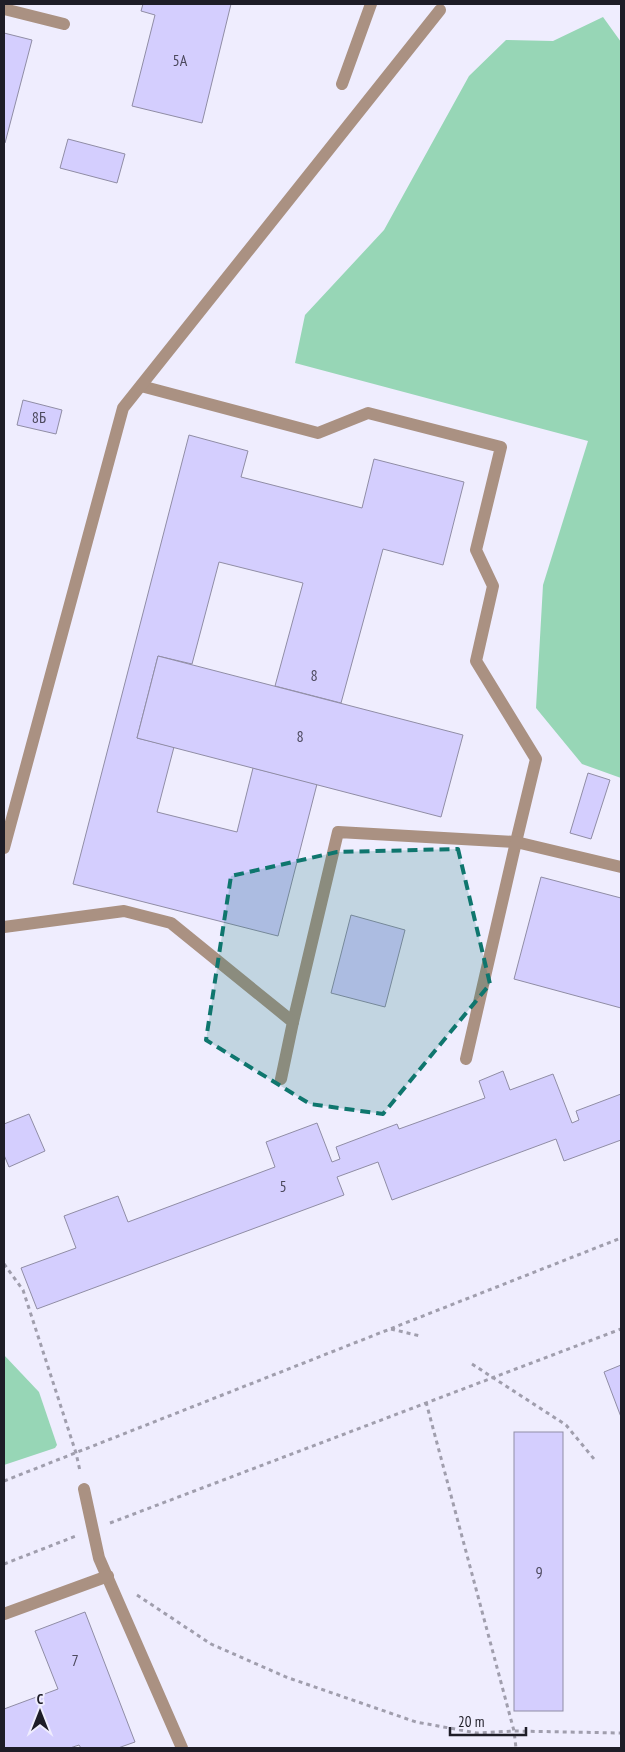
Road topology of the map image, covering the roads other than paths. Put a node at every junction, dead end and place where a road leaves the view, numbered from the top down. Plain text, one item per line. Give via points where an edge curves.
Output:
1 (371, 4) edge
2 (4, 9) edge
3 (440, 10) dead end
4 (64, 24) dead end
5 (342, 84) dead end
6 (141, 386) junction
7 (516, 842) junction
8 (4, 848) edge
9 (621, 866) edge
10 (4, 927) edge
11 (293, 1022) junction
12 (466, 1059) dead end
13 (281, 1079) dead end
14 (84, 1489) road end
15 (108, 1576) junction
16 (4, 1614) edge
17 (182, 1748) edge

1 - 5 street
2 - 4 street
3 - 6 street
6 - 7 street via 318,433 368,413 501,447 476,550 493,586 476,661 536,759
6 - 8 street via 123,408
7 - 9 street
7 - 11 street via 338,832
7 - 12 street
10 - 11 street via 124,911 171,923
11 - 13 street
14 - 15 street via 99,1558
15 - 16 street
15 - 17 street

